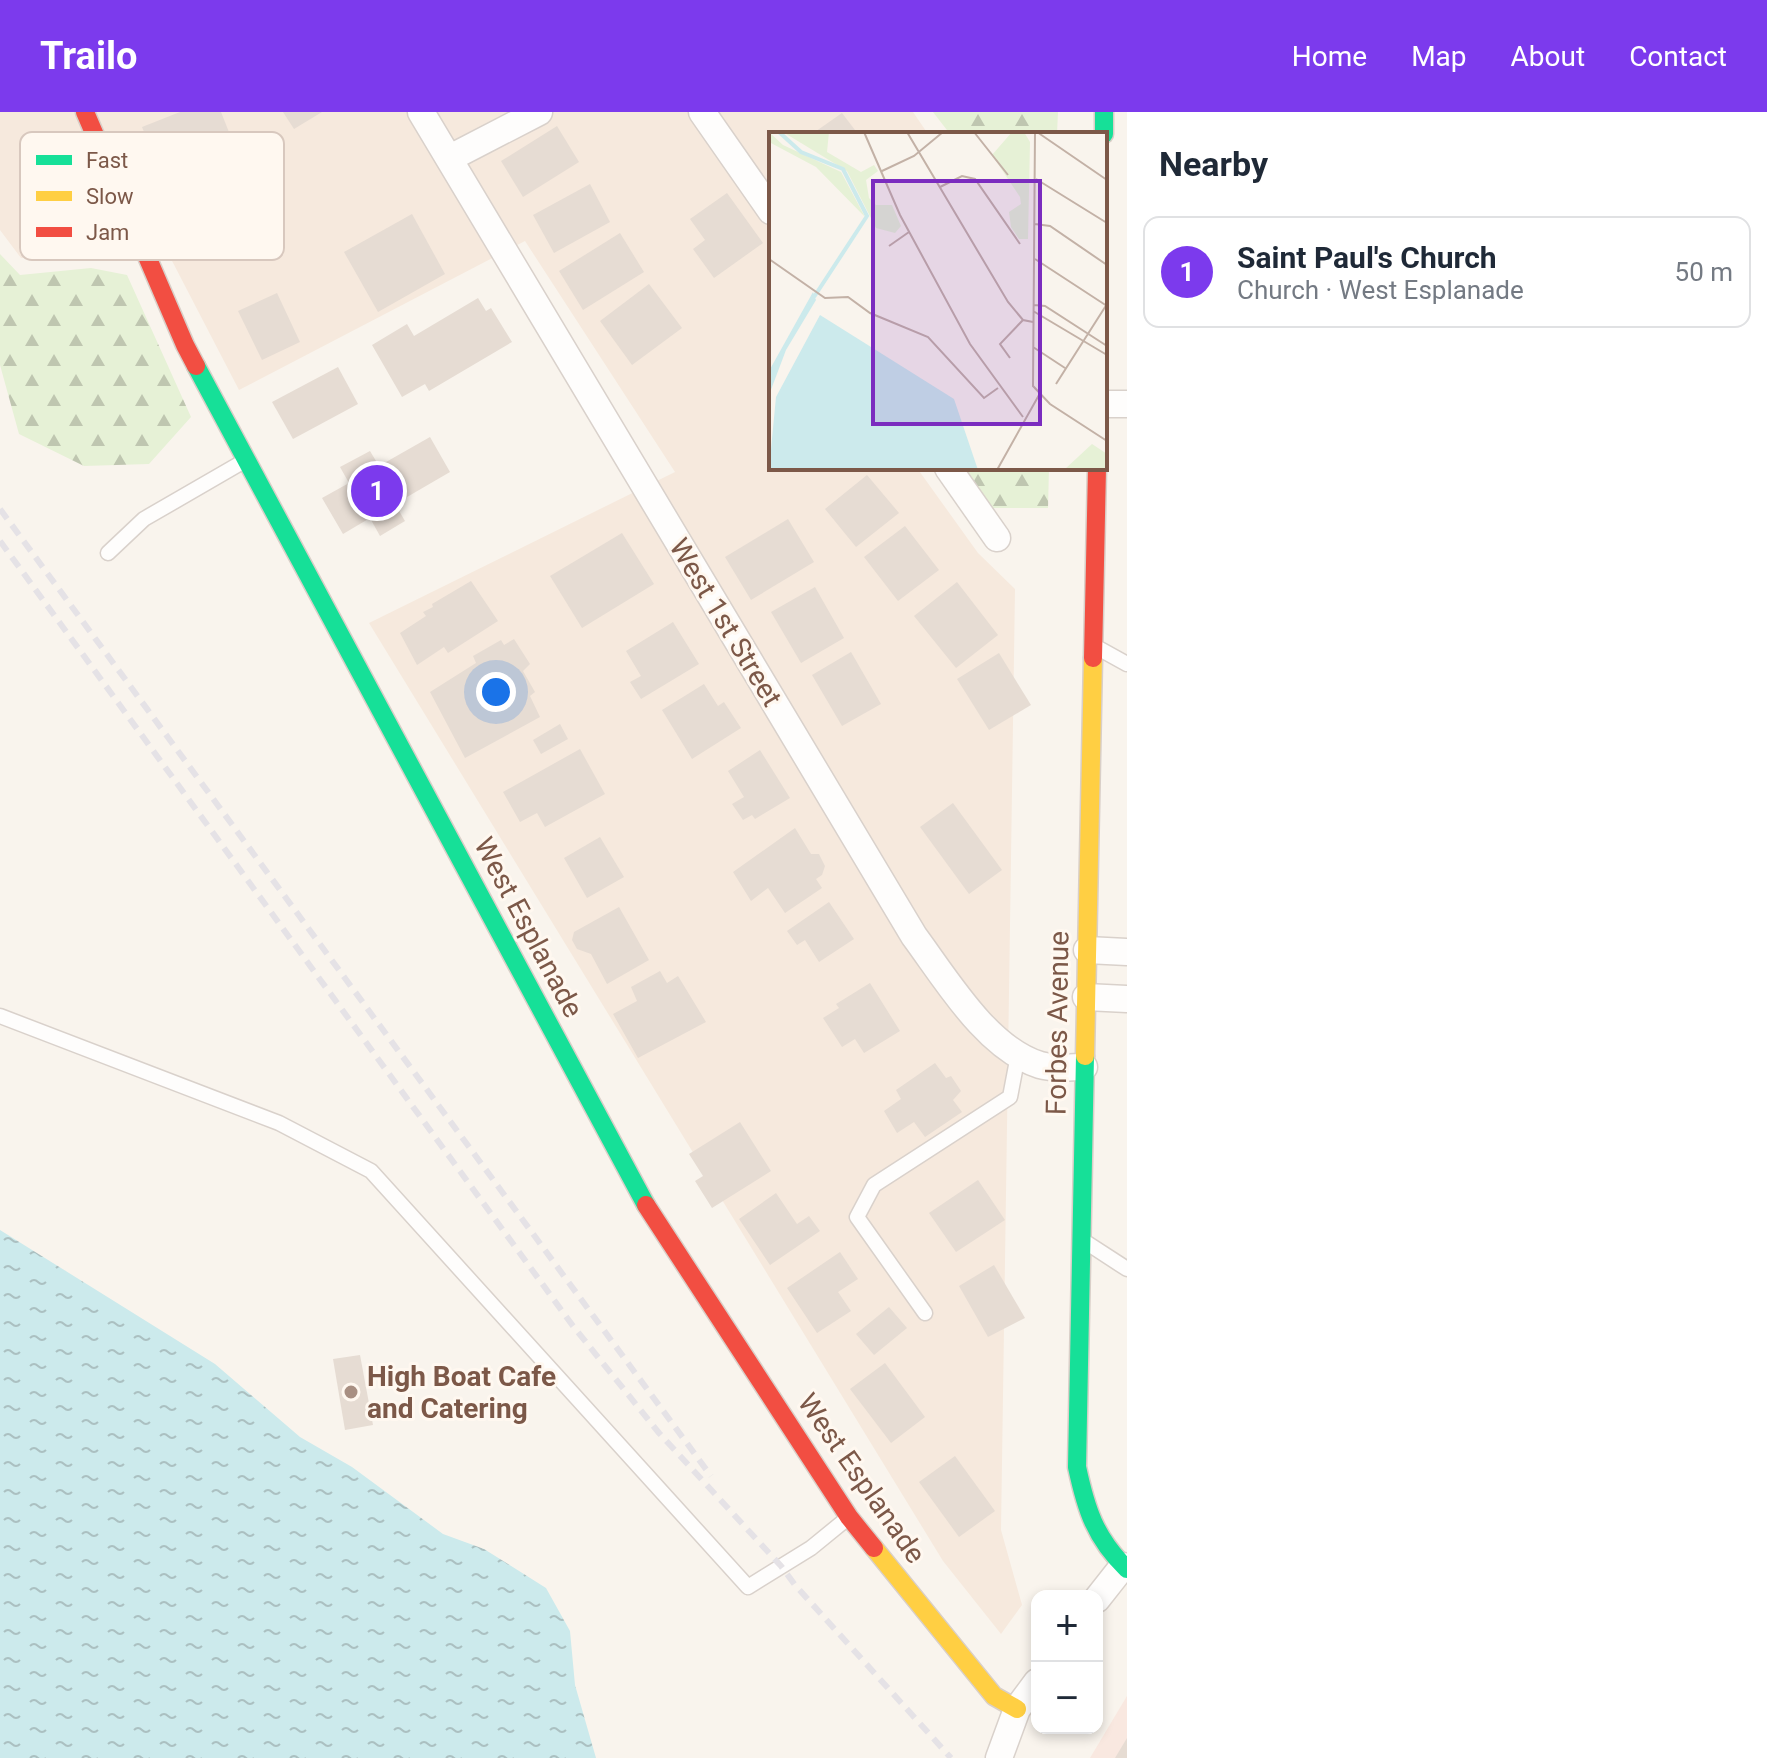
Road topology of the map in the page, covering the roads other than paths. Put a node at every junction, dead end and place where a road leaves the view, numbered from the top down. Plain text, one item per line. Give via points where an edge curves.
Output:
1 (85, 112) edge
2 (421, 112) edge
3 (539, 112) edge
4 (702, 112) edge
5 (94, 132) edge
6 (450, 158) junction
7 (769, 208) edge
8 (149, 260) edge
9 (246, 460) junction
10 (949, 470) edge
11 (1097, 470) edge
12 (997, 538) dead end
13 (108, 553) dead end
14 (1094, 646) junction
15 (1127, 664) edge
16 (1087, 950) junction
17 (1127, 952) edge
18 (1086, 997) junction
19 (1127, 999) edge
20 (0, 1016) edge
21 (1018, 1055) junction
22 (1084, 1067) junction
23 (1080, 1238) junction
24 (1127, 1269) edge
25 (925, 1313) dead end
26 (849, 1517) junction
27 (1125, 1567) edge
28 (1103, 1592) edge
29 (1031, 1690) edge
30 (1017, 1709) junction
31 (999, 1758) edge

1 - 5 street, West Esplanade
2 - 6 street, West 1st Street
3 - 6 street
4 - 7 street
6 - 21 street, West 1st Street via 914,936 976,1021
8 - 9 street, West Esplanade via 185,345
9 - 13 lane via 144,519
9 - 26 street, West Esplanade via 653,1218
10 - 12 street
11 - 14 street, Forbes Avenue
14 - 15 lane
14 - 16 street, Forbes Avenue
16 - 17 street
16 - 18 street, Forbes Avenue
18 - 19 street
18 - 22 street, Forbes Avenue
20 - 26 lane via 279,1123 371,1171 748,1587
21 - 22 street, West 1st Street via 1042,1067
21 - 25 lane via 1010,1097 874,1185 857,1217
22 - 23 street, Forbes Avenue
23 - 24 lane
23 - 27 street, Forbes Avenue via 1077,1467 1084,1505 1098,1537
26 - 30 street, West Esplanade via 994,1696
27 - 28 street
29 - 30 street
30 - 31 street

